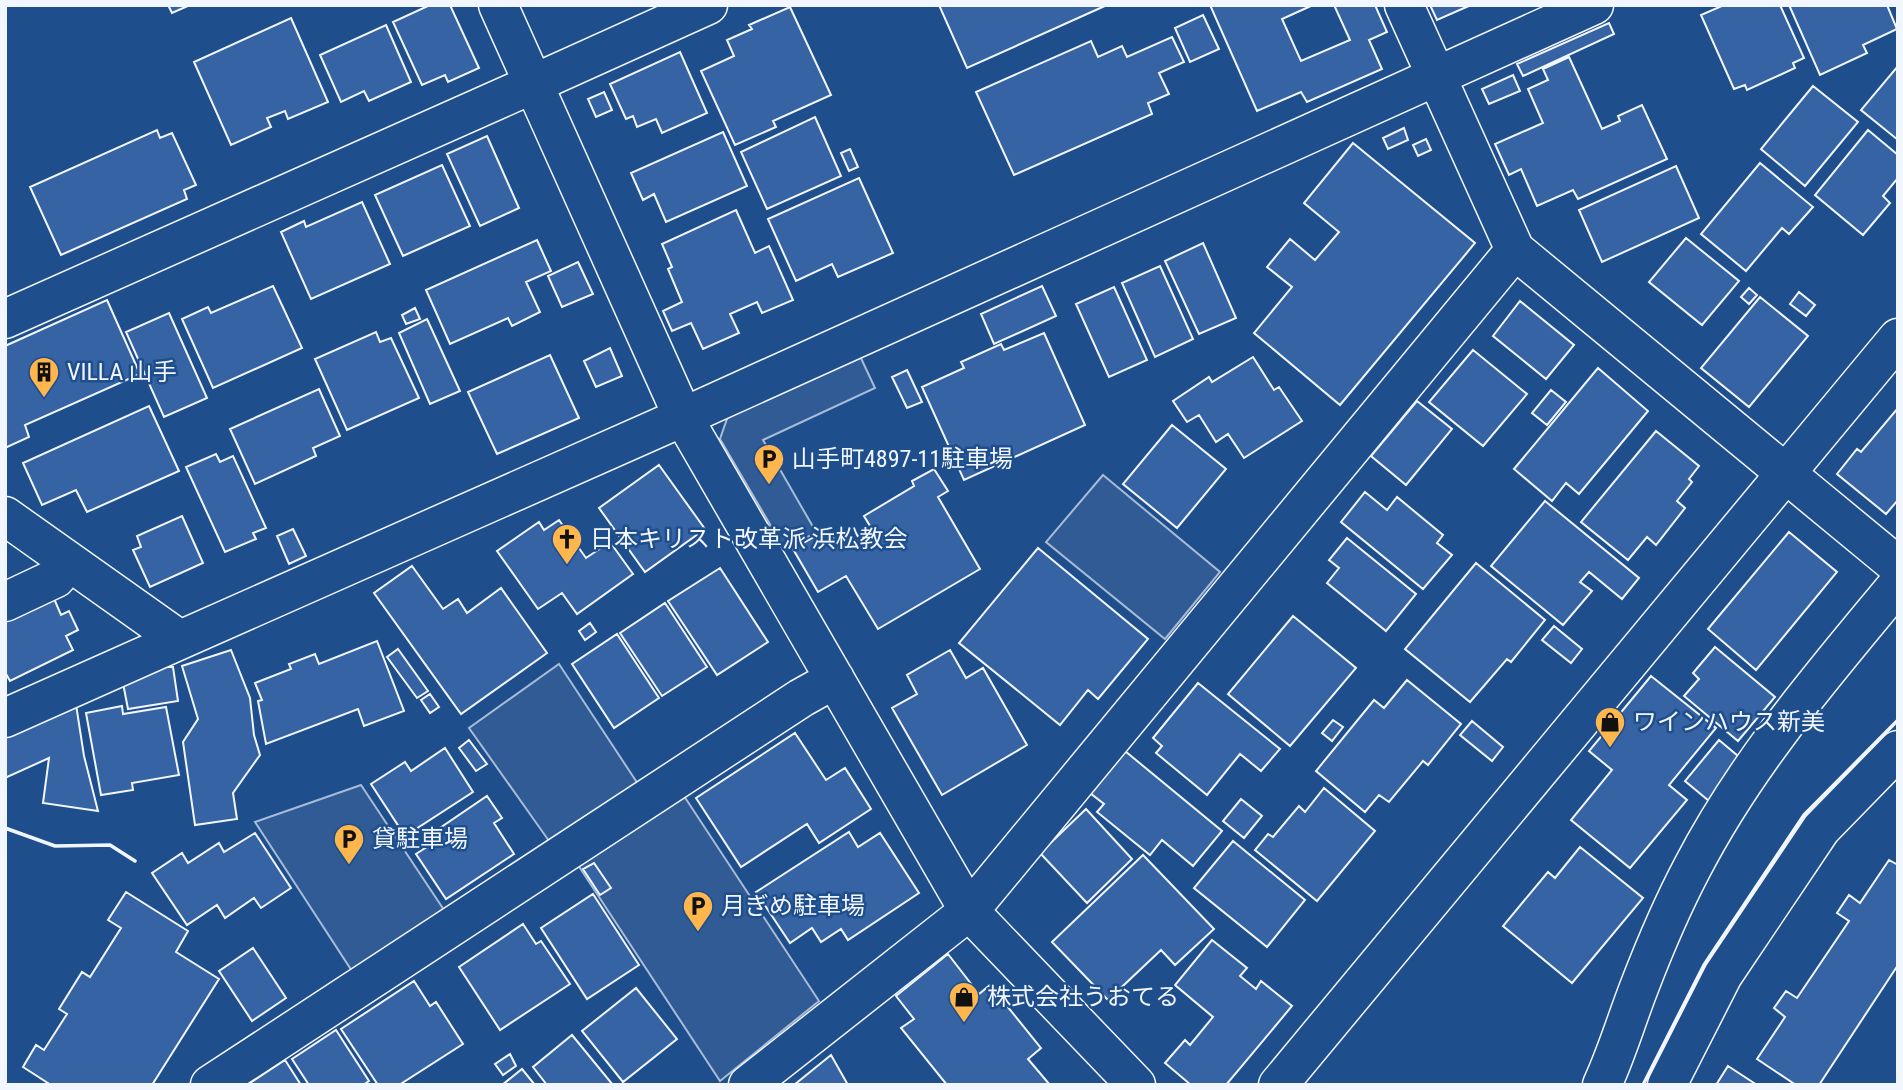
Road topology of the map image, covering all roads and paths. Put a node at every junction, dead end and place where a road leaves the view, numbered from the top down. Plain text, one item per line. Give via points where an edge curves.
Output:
1 (498, 5) edge
2 (708, 5) edge
3 (1404, 5) edge
4 (1594, 5) edge
5 (1436, 76) junction
6 (533, 84) junction
7 (1515, 250) junction
8 (5, 319) edge
9 (1898, 338) edge
10 (683, 416) junction
11 (1786, 474) junction
12 (5, 516) edge
13 (68, 561) junction
14 (1898, 566) edge
15 (1898, 584) edge
16 (5, 602) edge
17 (180, 640) junction
18 (835, 679) junction
19 (5, 718) edge
20 (1898, 750) edge
21 (969, 911) junction
22 (210, 1085) edge
23 (748, 1085) edge
24 (1136, 1085) edge
25 (1279, 1085) edge
26 (1602, 1085) edge
27 (1667, 1085) edge

1 - 6 street
2 - 6 street
3 - 5 street
4 - 5 street
5 - 7 street
5 - 10 street
6 - 8 street
6 - 10 street
7 - 11 street
7 - 21 street
9 - 11 street
10 - 17 street
10 - 18 street
11 - 14 street
11 - 25 street
12 - 13 street
13 - 16 street via 55,578
13 - 17 street
15 - 26 street via 1794,709 1722,814 1664,926
17 - 19 street
18 - 21 street
18 - 22 street
20 - 27 street via 1821,829 1723,975
21 - 23 street
21 - 24 street

